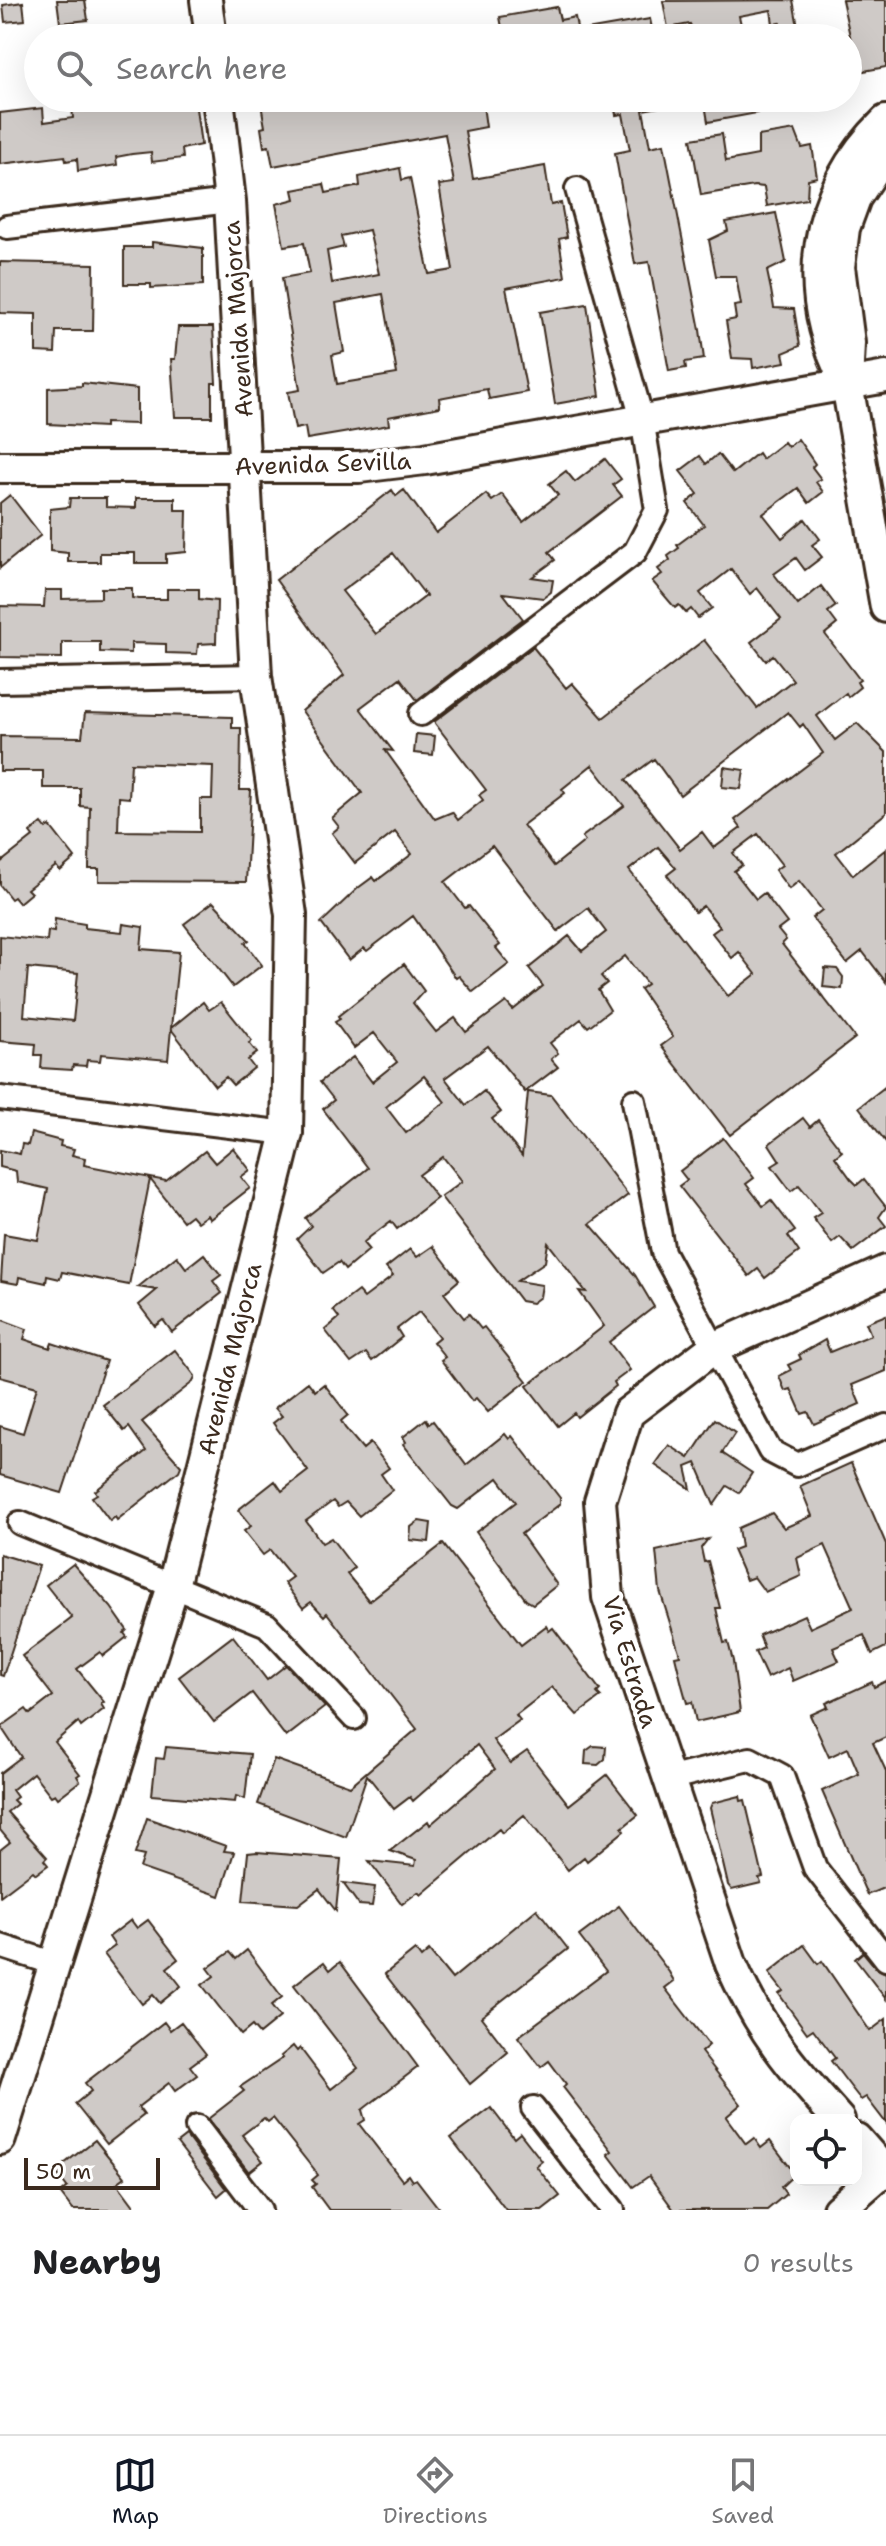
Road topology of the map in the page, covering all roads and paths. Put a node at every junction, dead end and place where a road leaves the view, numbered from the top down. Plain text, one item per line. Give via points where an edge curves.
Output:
1 (206, 0) edge
2 (209, 24) edge
3 (220, 112) edge
4 (886, 121) edge
5 (886, 152) edge
6 (577, 189) dead end
7 (230, 201) junction
8 (7, 227) dead end
9 (886, 377) edge
10 (847, 384) junction
11 (642, 419) junction
12 (0, 467) edge
13 (247, 468) junction
14 (886, 607) edge
15 (256, 676) junction
16 (0, 681) edge
17 (421, 714) dead end
18 (0, 1098) edge
19 (634, 1101) dead end
20 (287, 1133) junction
21 (886, 1271) edge
22 (712, 1349) junction
23 (886, 1426) edge
24 (20, 1523) dead end
25 (173, 1586) junction
26 (354, 1718) dead end
27 (667, 1779) junction
28 (0, 1946) edge
29 (886, 1959) edge
30 (56, 1964) junction
31 (533, 2108) dead end
32 (834, 2114) edge
33 (197, 2127) dead end
34 (0, 2139) edge
35 (862, 2146) edge
36 (885, 2172) edge
37 (260, 2210) edge
38 (613, 2210) edge
39 (838, 2210) edge

1 - 2 street
3 - 7 street, Avenida Majorca
4 - 10 street via 839,184 821,243 817,273 823,327
5 - 10 street via 855,198 844,228 839,267 849,343
6 - 11 street
7 - 8 street, Avenida Majorca
7 - 13 street, Avenida Majorca
9 - 10 street, Avenida Sevilla
10 - 11 street, Avenida Sevilla
10 - 14 street
11 - 13 street, Avenida Sevilla via 425,459 359,467
11 - 17 street via 657,510 635,552
12 - 13 street, Avenida Sevilla
13 - 15 street, Avenida Majorca
15 - 16 street
15 - 20 street, Avenida Majorca via 291,915
18 - 20 street
19 - 22 street via 663,1252
20 - 25 street, Avenida Majorca
21 - 22 street, Via Estrada
22 - 23 street via 770,1451 797,1465
22 - 27 street, Via Estrada via 628,1413 600,1501 608,1597
24 - 25 street
25 - 26 street via 267,1625
25 - 30 street, Avenida Majorca
27 - 29 street via 750,1759 782,1776 815,1868
27 - 32 street, Via Estrada via 753,2014
28 - 30 street
30 - 34 street, Avenida Majorca
31 - 38 street
33 - 37 street
35 - 36 street
36 - 39 street

